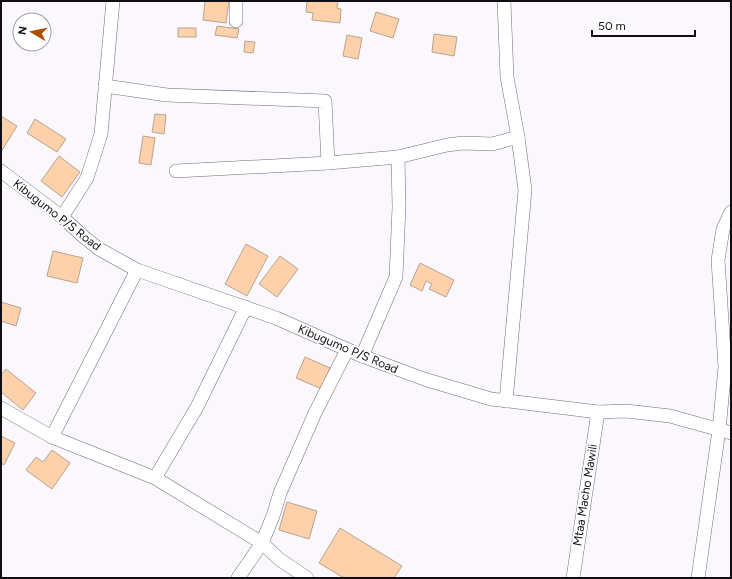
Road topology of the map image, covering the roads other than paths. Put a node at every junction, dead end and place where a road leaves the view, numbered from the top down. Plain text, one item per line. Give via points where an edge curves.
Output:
1 (113, 1) edge
2 (236, 1) edge
3 (504, 1) edge
4 (236, 21) dead end
5 (106, 86) junction
6 (518, 137) junction
7 (398, 157) junction
8 (328, 163) junction
9 (1, 171) edge
10 (176, 171) dead end
11 (731, 212) edge
12 (62, 217) junction
13 (137, 270) junction
14 (246, 307) junction
15 (347, 350) junction
16 (362, 356) junction
17 (728, 368) edge
18 (506, 401) junction
19 (1, 408) edge
20 (598, 412) junction
21 (725, 431) edge
22 (52, 437) junction
23 (155, 478) junction
24 (262, 543) junction
25 (297, 574) edge
26 (238, 578) edge
27 (307, 578) edge
28 (573, 578) edge
29 (698, 578) edge

1 - 5 street
2 - 4 street
3 - 6 street via 507,77
5 - 8 street via 167,95 324,101
5 - 12 street via 101,134 87,178
6 - 7 street via 492,144 447,145
6 - 18 street via 524,190
7 - 8 street
7 - 16 street via 396,277
8 - 10 street
9 - 12 street, Kibugumo P/S Road
11 - 17 street via 723,229 718,260
12 - 13 street, Kibugumo P/S Road via 99,249
13 - 14 street, Kibugumo P/S Road
13 - 22 street
14 - 15 street, Kibugumo P/S Road
14 - 23 street via 197,408
15 - 16 street, Kibugumo P/S Road
15 - 24 street via 280,493
16 - 18 street, Kibugumo P/S Road via 424,379
17 - 21 street
18 - 20 street, Kibugumo P/S Road
19 - 22 street
20 - 21 street, Kibugumo P/S Road via 626,411 670,416
20 - 28 street, Mtaa Macho Mawili
21 - 29 street
22 - 23 street
23 - 24 street
24 - 25 street
24 - 26 street
25 - 27 street

